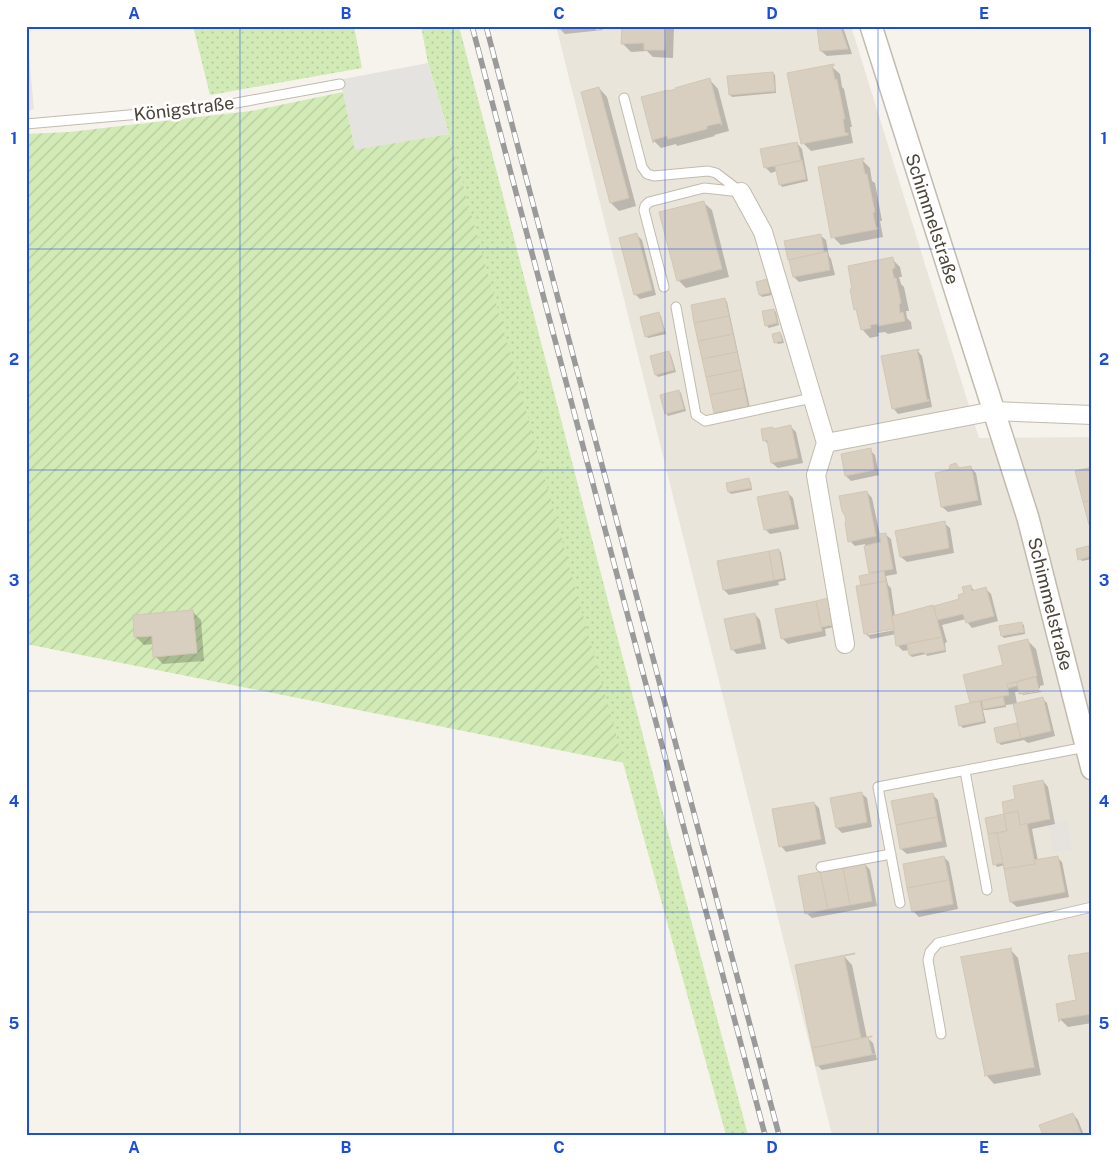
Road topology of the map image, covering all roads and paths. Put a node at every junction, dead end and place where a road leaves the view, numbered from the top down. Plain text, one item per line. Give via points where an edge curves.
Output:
1 (870, 26) edge
2 (340, 84) dead end
3 (624, 98) dead end
4 (26, 124) edge
5 (741, 192) junction
6 (664, 287) dead end
7 (676, 307) dead end
8 (812, 398) junction
9 (994, 411) junction
10 (1092, 415) edge
11 (826, 443) junction
12 (845, 644) dead end
13 (1086, 748) junction
14 (1092, 769) edge
15 (965, 771) junction
16 (891, 854) junction
17 (821, 867) dead end
18 (987, 890) dead end
19 (900, 903) dead end
20 (1092, 907) edge
21 (942, 1034) dead end

1 - 9 street, Schimmelstraße
2 - 4 lane, Königstraße via 209,108
3 - 5 lane via 642,167 647,174 708,170
5 - 6 lane via 704,188 649,202 645,206
5 - 8 street via 762,232
7 - 8 lane via 696,415 706,421
8 - 11 street
9 - 10 street
9 - 11 street
9 - 13 street, Schimmelstraße via 1028,518
11 - 12 street via 816,475
13 - 14 street, Schimmelstraße
13 - 15 lane
15 - 16 lane via 878,787
15 - 18 lane
16 - 17 lane
16 - 19 lane
20 - 21 lane via 938,943 928,960

